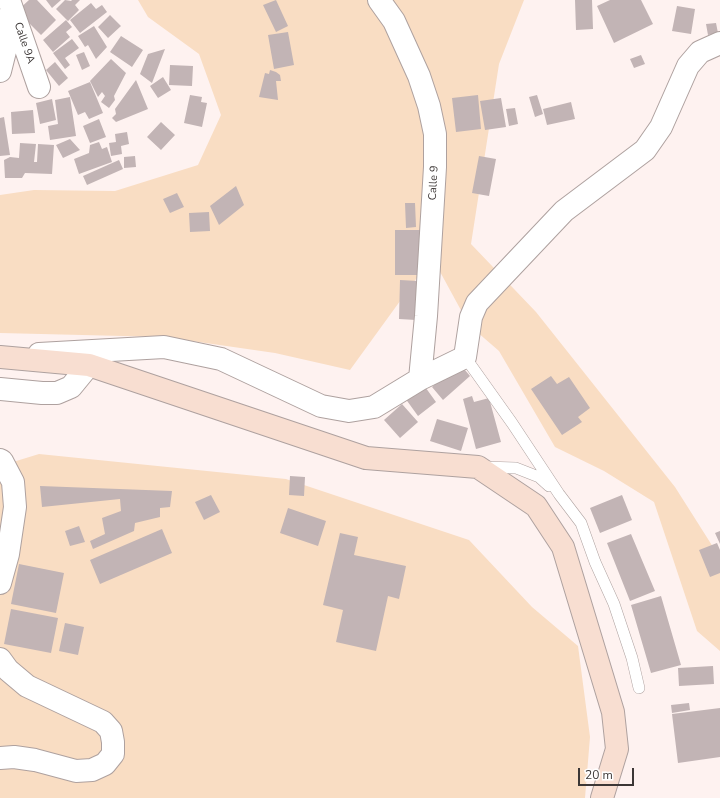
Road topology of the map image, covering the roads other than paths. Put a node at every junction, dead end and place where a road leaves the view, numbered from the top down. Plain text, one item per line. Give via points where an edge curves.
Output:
1 (379, 0) edge
2 (10, 4) edge
3 (720, 43) edge
4 (0, 71) edge
5 (39, 87) dead end
6 (0, 356) edge
7 (465, 357) junction
8 (89, 365) junction
9 (420, 379) junction
10 (0, 389) edge
11 (0, 460) edge
12 (478, 467) junction
13 (559, 494) junction
14 (0, 583) edge
15 (0, 658) edge
16 (639, 688) dead end
17 (0, 758) edge
18 (602, 798) edge

1 - 9 street, Calle 9 via 394,21 419,76 435,134 433,206
2 - 4 street via 8,39
2 - 5 street, Calle 9A
3 - 7 street via 700,52 688,66 661,127 645,150 564,211 477,303 471,317
6 - 8 main road
6 - 9 street via 164,347 221,359 321,406 348,412 374,407
7 - 9 street
7 - 13 lane
8 - 10 street via 71,387 58,393
8 - 12 main road via 366,458
11 - 14 street via 13,482 15,507 8,554
12 - 13 lane via 516,468 539,477
12 - 18 main road via 536,506 563,547 613,712 617,749
13 - 16 lane via 581,523 614,604
15 - 17 street via 8,670 27,686 103,722 111,731 113,742 113,754 105,764 92,770 76,771 36,760

